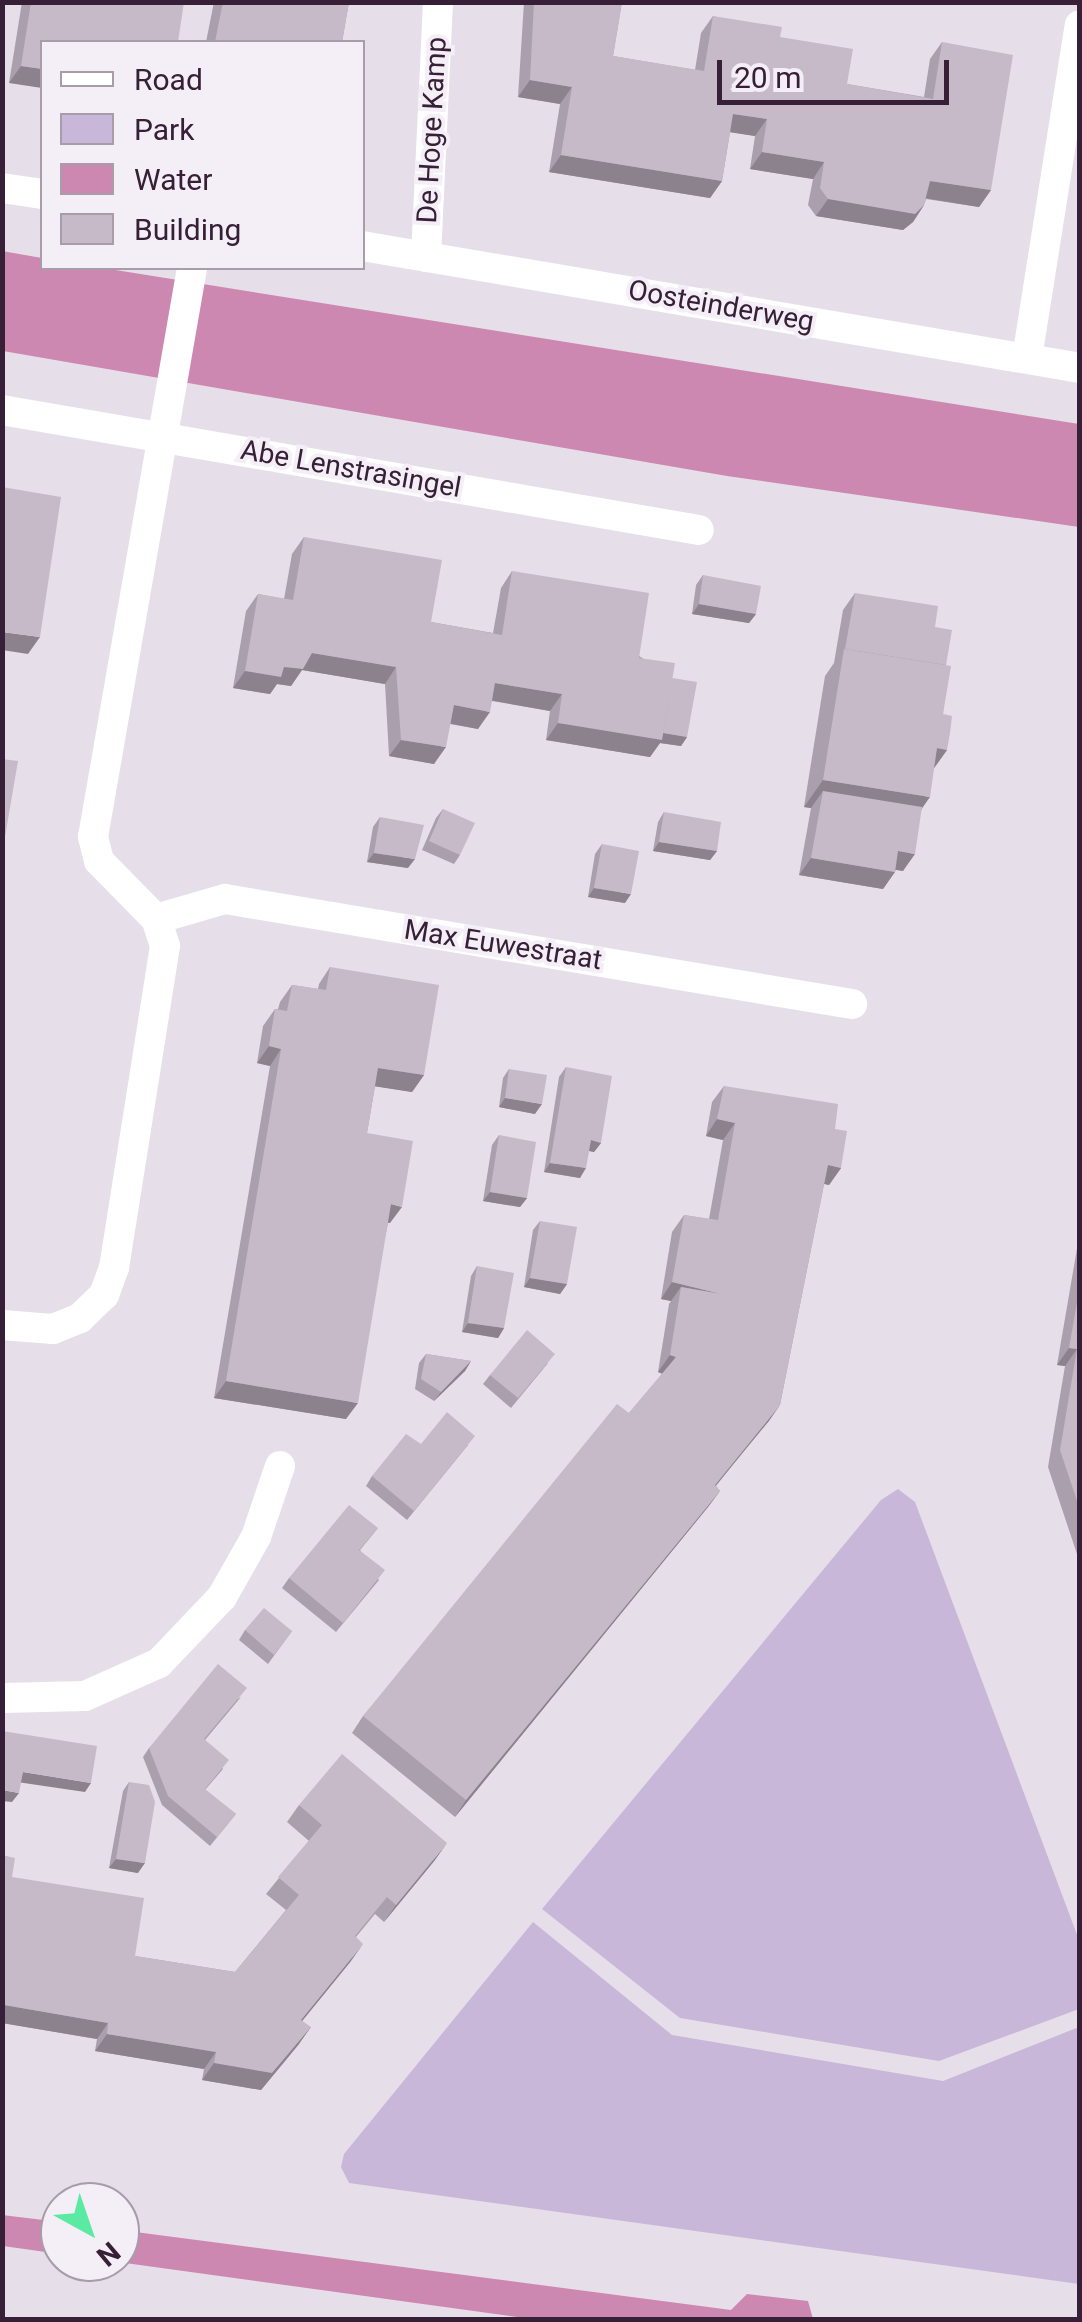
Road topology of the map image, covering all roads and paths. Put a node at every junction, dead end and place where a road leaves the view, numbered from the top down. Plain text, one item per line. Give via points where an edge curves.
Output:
1 (438, 2) edge
2 (1080, 24) edge
3 (2, 188) edge
4 (40, 194) edge
5 (365, 247) edge
6 (426, 257) junction
7 (192, 270) edge
8 (1027, 358) junction
9 (1080, 368) edge
10 (2, 410) edge
11 (161, 435) junction
12 (699, 530) dead end
13 (156, 920) junction
14 (852, 1004) dead end
15 (2, 1325) edge
16 (280, 1466) dead end
17 (2, 1698) edge

1 - 6 street, De Hoge Kamp
2 - 8 street
3 - 4 street
5 - 6 street, Oosteinderweg
6 - 8 street, Oosteinderweg
7 - 11 street via 175,388
8 - 9 street, Oosteinderweg
10 - 11 street, Abe Lenstrasingel
11 - 12 street, Abe Lenstrasingel
11 - 13 street via 93,838 112,880
13 - 14 street, Max Euwestraat via 225,899
13 - 15 street via 164,972 104,1295 80,1318 54,1328
16 - 17 street via 256,1537 222,1598 159,1663 85,1696

